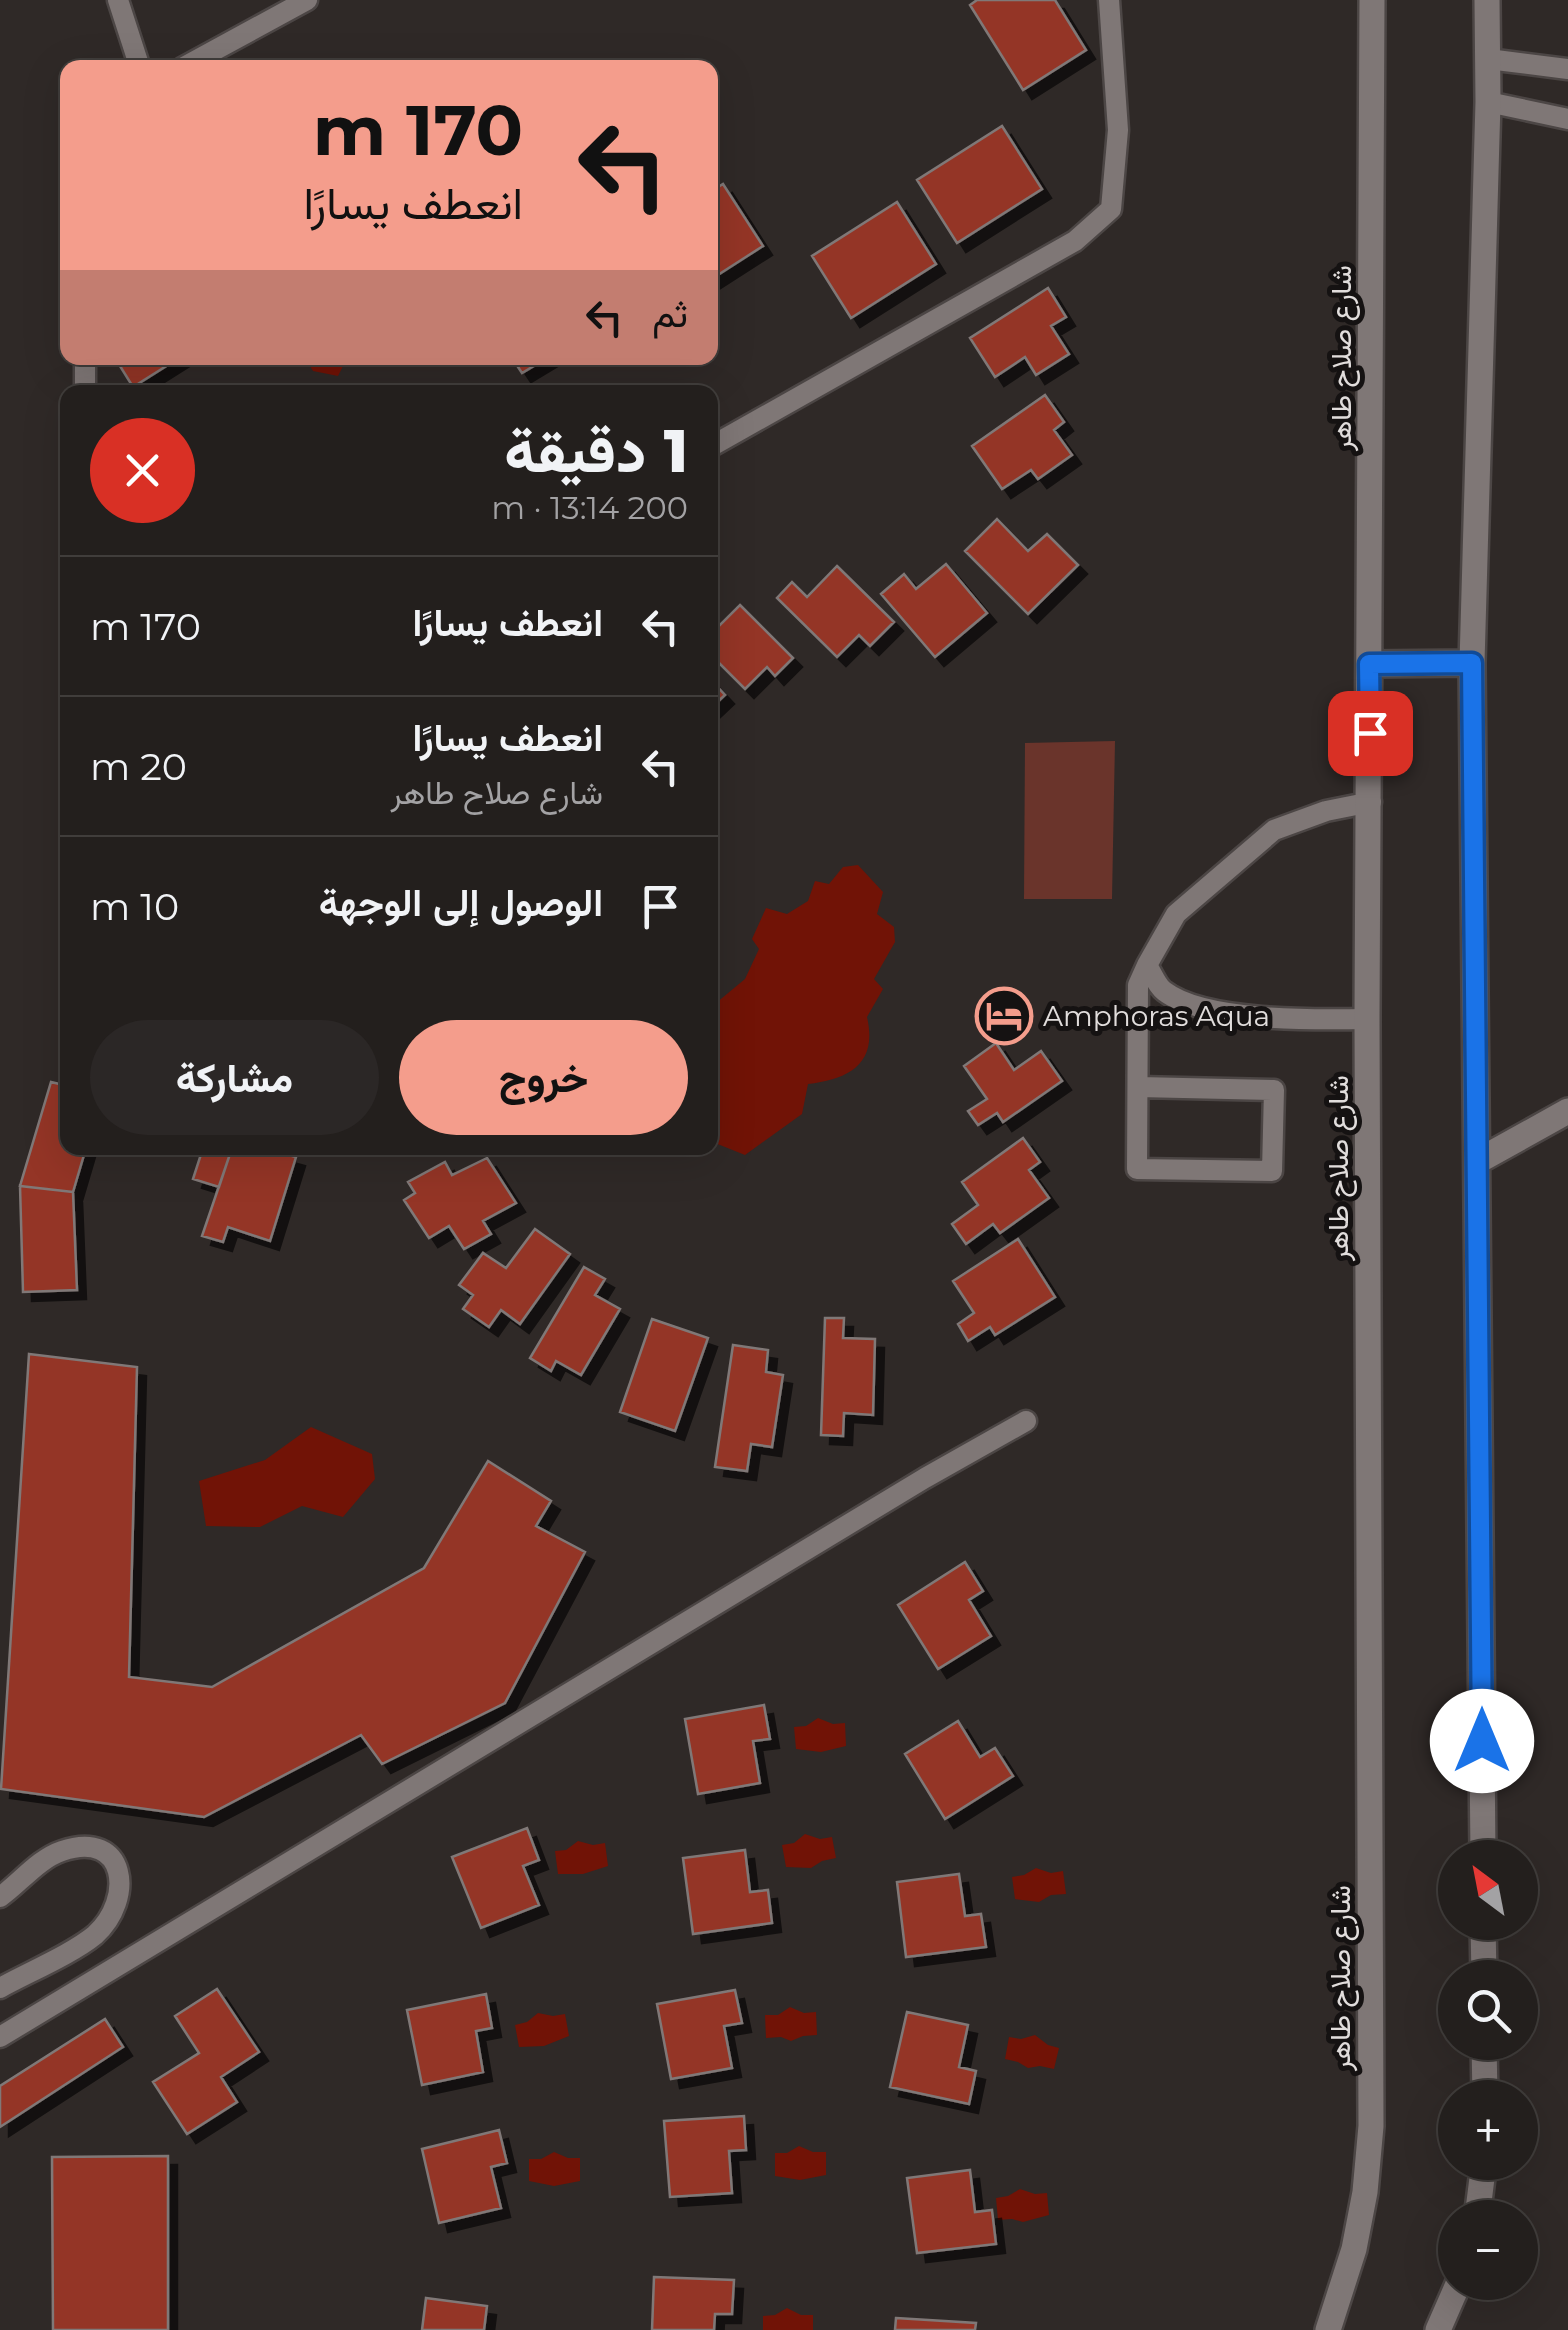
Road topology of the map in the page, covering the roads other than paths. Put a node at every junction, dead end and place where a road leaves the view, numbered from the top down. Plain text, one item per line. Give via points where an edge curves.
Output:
1 (118, 0) edge
2 (307, 0) edge
3 (1109, 0) edge
4 (1372, 0) edge
5 (1487, 0) edge
6 (1488, 59) junction
7 (137, 60) edge
8 (197, 60) edge
9 (1568, 69) edge
10 (1488, 102) junction
11 (1568, 119) edge
12 (718, 442) edge
13 (1472, 663) junction
14 (1369, 664) junction
15 (1371, 802) junction
16 (1148, 964) junction
17 (1367, 1019) junction
18 (1138, 1088) junction
19 (1568, 1111) edge
20 (1478, 1160) junction
21 (1026, 1421) dead end
22 (1483, 1840) edge
23 (0, 1898) edge
24 (0, 1988) edge
25 (0, 2037) edge
26 (1451, 2300) edge
27 (1328, 2330) edge
28 (1438, 2330) edge

1 - 7 lane
2 - 8 lane
3 - 12 lane via 1118,130 1111,209 1075,241
4 - 14 street, شارع صلاح طاهر
5 - 6 street
6 - 9 lane
6 - 10 street
10 - 11 lane
10 - 13 street
13 - 14 street
13 - 20 street
14 - 15 street, شارع صلاح طاهر
15 - 16 lane via 1274,830 1176,914
15 - 17 street, شارع صلاح طاهر
16 - 17 lane via 1162,991 1212,1012
16 - 18 lane via 1138,985
17 - 27 street, شارع صلاح طاهر via 1371,2126 1354,2249
18 - 18 lane via 1137,1169 1272,1172 1274,1090
19 - 20 street
20 - 22 street
21 - 25 lane
23 - 24 lane via 44,1860 70,1849 110,1856 120,1877 116,1907 94,1935
26 - 28 street

